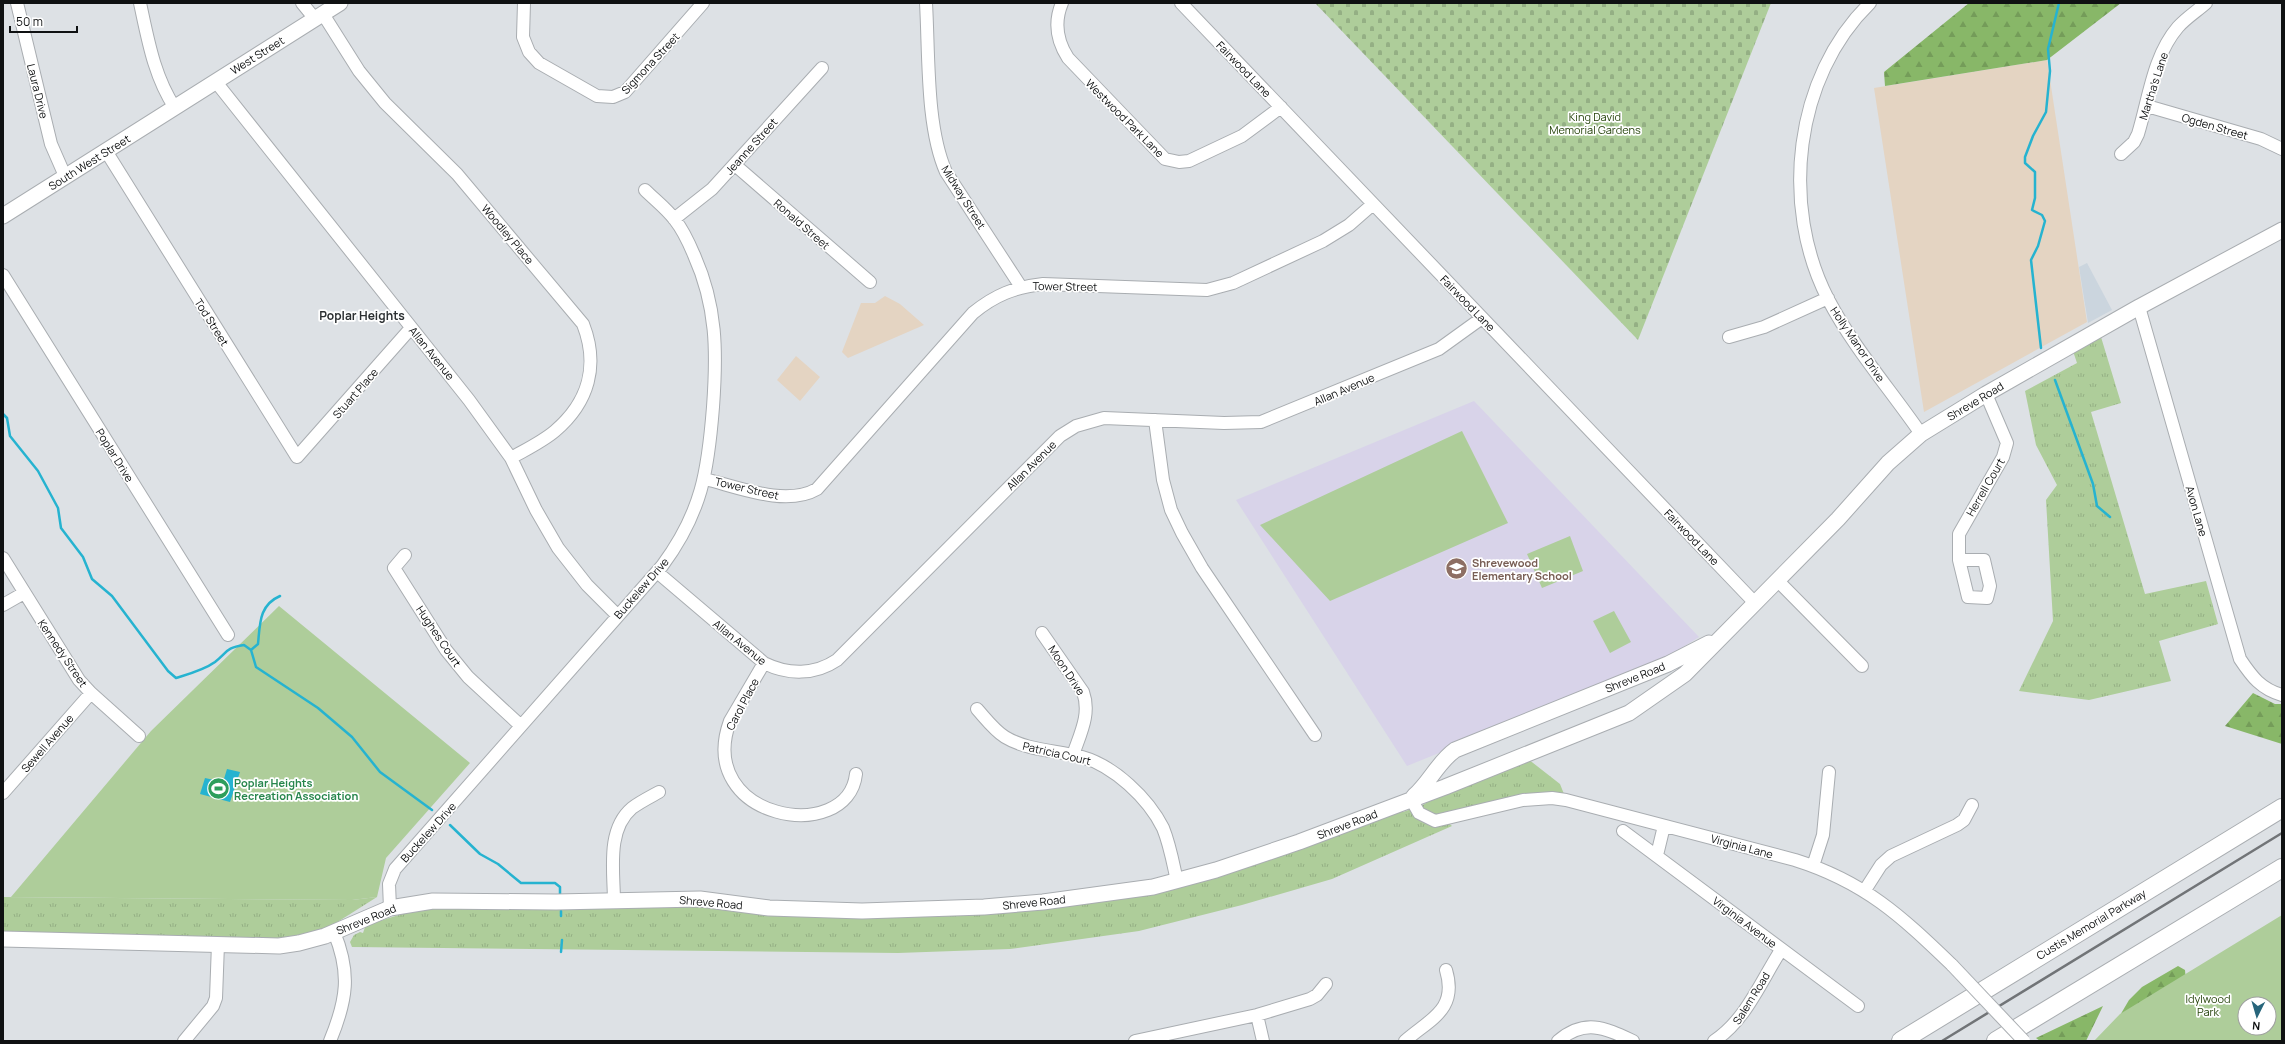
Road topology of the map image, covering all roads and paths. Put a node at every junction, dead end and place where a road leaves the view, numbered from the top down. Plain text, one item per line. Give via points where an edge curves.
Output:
1 (16, 3) edge
2 (140, 3) edge
3 (302, 3) edge
4 (340, 3) edge
5 (524, 3) edge
6 (703, 3) edge
7 (926, 3) edge
8 (1062, 3) edge
9 (1181, 3) edge
10 (1870, 3) edge
11 (2206, 3) edge
12 (319, 16) junction
13 (822, 68) dead end
14 (216, 82) junction
15 (2147, 106) junction
16 (1281, 107) junction
17 (175, 108) junction
18 (2282, 149) edge
19 (106, 151) junction
20 (2121, 154) dead end
21 (735, 164) junction
22 (66, 176) junction
23 (645, 190) dead end
24 (1373, 204) junction
25 (3, 216) edge
26 (674, 219) junction
27 (2282, 230) edge
28 (3, 275) edge
29 (870, 282) dead end
30 (1020, 287) junction
31 (1828, 298) junction
32 (2138, 307) junction
33 (1482, 318) junction
34 (411, 328) junction
35 (1729, 337) dead end
36 (1986, 394) junction
37 (1155, 420) junction
38 (1921, 434) junction
39 (297, 456) joint
40 (511, 458) junction
41 (705, 478) junction
42 (405, 555) dead end
43 (3, 558) edge
44 (1959, 560) dead end
45 (657, 572) junction
46 (1777, 580) junction
47 (24, 593) junction
48 (1755, 603) junction
49 (3, 605) edge
50 (617, 615) junction
51 (1042, 634) dead end
52 (228, 635) dead end
53 (1719, 638) junction
54 (764, 663) junction
55 (1862, 666) dead end
56 (91, 693) junction
57 (2282, 694) edge
58 (977, 709) dead end
59 (521, 726) junction
60 (140, 736) dead end
61 (1314, 736) dead end
62 (1073, 755) junction
63 (1438, 768) junction
64 (1829, 772) dead end
65 (856, 774) dead end
66 (1445, 787) junction
67 (659, 792) dead end
68 (3, 793) edge
69 (1411, 800) junction
70 (1972, 806) dead end
71 (2282, 808) edge
72 (1664, 826) junction
73 (1623, 831) dead end
74 (1657, 855) junction
75 (2282, 859) edge
76 (1813, 866) junction
77 (2282, 868) edge
78 (2282, 879) edge
79 (1177, 881) junction
80 (1866, 890) junction
81 (614, 902) junction
82 (390, 908) junction
83 (334, 932) junction
84 (3, 939) edge
85 (218, 944) junction
86 (1781, 950) junction
87 (2132, 959) junction
88 (1446, 970) dead end
89 (1326, 984) dead end
90 (1858, 1006) dead end
91 (1256, 1014) junction
92 (332, 1040) edge
93 (184, 1041) edge
94 (1134, 1041) edge
95 (1263, 1041) edge
96 (1405, 1041) edge
97 (1558, 1041) edge
98 (1633, 1041) edge
99 (1714, 1041) edge
100 (1901, 1041) edge
101 (1996, 1041) edge
102 (2024, 1041) edge

1 - 22 street, Laura Drive via 51,144
2 - 17 street via 155,68
3 - 12 street, Woodley Place
4 - 12 main road, West Street
5 - 6 street, Sigmona Street via 522,37 534,58 592,94 604,98 625,92
7 - 30 street, Midway Street via 934,127 939,157
8 - 16 street, Westwood Park Lane via 1057,30 1062,49 1165,159 1179,162 1189,160 1242,136
9 - 16 street, Fairwood Lane
10 - 31 street, Holly Manor Drive via 1848,29 1823,71 1808,114 1803,138 1800,188 1802,210 1812,258
11 - 15 street, Martha's Lane via 2184,22 2169,41 2161,55
12 - 14 main road, West Street
12 - 40 street, Woodley Place via 385,103 457,174 583,324 590,341 592,363 582,398 566,421 555,431
13 - 21 street, Jeanne Street
14 - 17 main road, West Street
14 - 34 street, Allan Avenue
15 - 18 street, Ogden Street via 2261,139
15 - 20 street, Martha's Lane via 2134,142
16 - 24 street, Fairwood Lane
17 - 19 main road, South West Street
19 - 22 main road, South West Street
19 - 39 street, Tod Street
21 - 26 street, Jeanne Street via 712,188
21 - 29 street, Ronald Street
22 - 25 main road, South West Street
23 - 26 street, Buckelew Drive
24 - 30 street, Tower Street via 1349,226 1324,242 1233,283 1207,290 1043,284
24 - 33 street, Fairwood Lane
26 - 41 street, Buckelew Drive via 691,246 702,271 714,318 715,378
27 - 32 main road, Shreve Road
28 - 52 street, Poplar Drive
30 - 41 street, Tower Street via 994,297 973,313 817,488 801,496 777,496
31 - 35 street via 1770,325
31 - 38 street, Holly Manor Drive via 1843,324
32 - 36 main road, Shreve Road
32 - 57 street, Avon Lane via 2240,659 2252,676 2268,691
33 - 37 street, Allan Avenue via 1439,349 1269,419 1248,423
33 - 48 street, Fairwood Lane
34 - 39 street, Stuart Place
34 - 40 street, Allan Avenue via 469,400
36 - 38 main road, Shreve Road
36 - 44 street, Herrell Court via 2007,443 2003,457 1958,534
37 - 54 street, Allan Avenue via 1097,419 1065,432 837,660 820,669 794,672 775,669
37 - 61 street via 1163,480 1182,533 1202,568
38 - 46 main road, Shreve Road via 1888,463 1838,519
40 - 50 street, Allan Avenue via 558,548 587,585
41 - 45 street, Buckelew Drive via 692,518
42 - 59 street, Hughes Court via 394,568 446,650 468,677
43 - 47 street, Kennedy Street
45 - 50 street, Buckelew Drive
45 - 54 street, Allan Avenue
46 - 48 main road, Shreve Road
46 - 55 street
47 - 49 street
47 - 56 street, Kennedy Street via 79,680
48 - 53 main road, Shreve Road
50 - 59 street, Buckelew Drive
51 - 62 street, Moon Drive via 1086,700 1085,719
53 - 63 main road, Shreve Road via 1668,664 1455,750
53 - 66 main road, Shreve Road via 1677,680 1629,713
54 - 65 street, Carol Place via 726,731 725,756 728,769 740,790 750,800 773,811 807,815 827,810 842,802 853,788
56 - 60 street, Kennedy Street
56 - 68 street, Sewell Avenue
58 - 62 street, Patricia Court via 996,730 1015,742
59 - 82 street, Buckelew Drive via 395,869 389,884
62 - 79 street, Patricia Court via 1098,762 1110,769 1151,810 1165,834
63 - 66 main road via 1438,780
63 - 69 main road, Shreve Road
64 - 76 street via 1823,834
66 - 69 main road, Shreve Road
67 - 81 street via 632,808 619,824 614,847
69 - 72 street, Virginia Lane via 1419,813 1435,821 1523,800 1552,798
69 - 79 main road, Shreve Road via 1299,842
70 - 80 street via 1964,820 1957,825 1891,856 1881,865
71 - 100 highway, Custis Memorial Parkway
72 - 74 street
72 - 76 street, Virginia Lane
73 - 74 street, Virginia Avenue
74 - 86 street, Virginia Avenue
75 - 87 highway
76 - 80 street, Virginia Lane
77 - 87 highway
78 - 87 highway
79 - 81 main road, Shreve Road via 1102,894 976,907 810,911 700,898
80 - 102 street, Virginia Lane, bridge via 1905,919
81 - 82 main road, Shreve Road via 449,900 418,902
82 - 83 main road, Shreve Road
83 - 85 main road, Shreve Road via 288,945
83 - 92 street via 344,958 346,980
84 - 85 main road, Shreve Road
85 - 93 street via 216,998 213,1006
86 - 90 street, Virginia Avenue
86 - 99 street, Salem Road via 1734,1026
87 - 101 highway
88 - 96 street via 1450,989 1444,1006 1435,1018
89 - 91 street via 1310,999
91 - 94 street
91 - 95 street
97 - 98 street via 1573,1031 1590,1027 1609,1029

